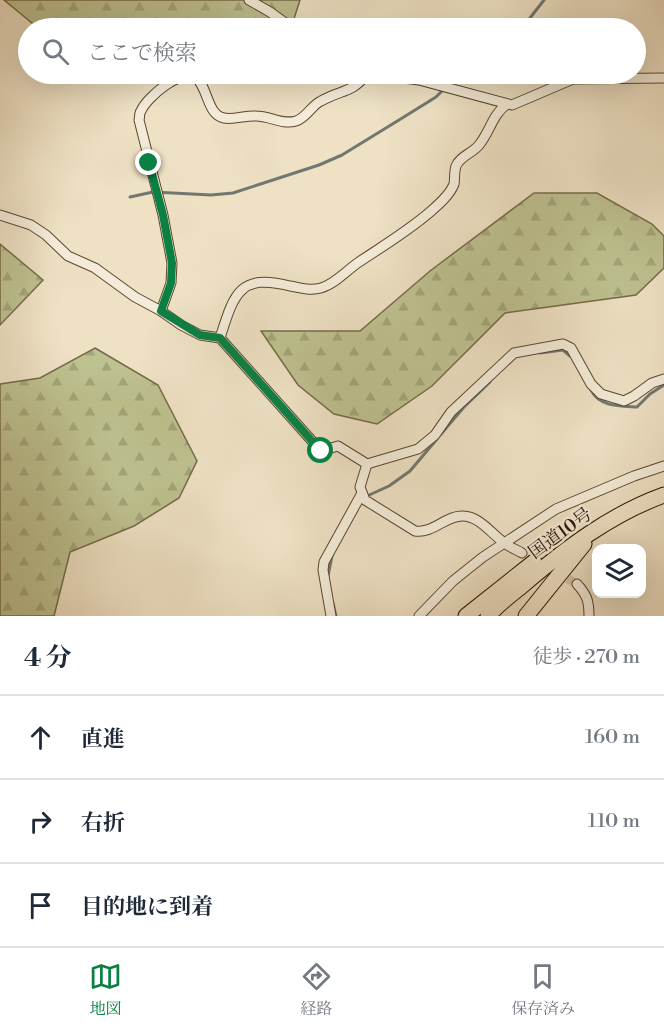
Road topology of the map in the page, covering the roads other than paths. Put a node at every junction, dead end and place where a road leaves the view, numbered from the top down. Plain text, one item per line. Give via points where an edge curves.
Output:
1 (249, 0) edge
2 (278, 18) edge
3 (646, 78) edge
4 (664, 78) edge
5 (167, 84) edge
6 (200, 84) edge
7 (359, 84) edge
8 (435, 84) edge
9 (561, 84) edge
10 (507, 104) junction
11 (0, 215) edge
12 (161, 311) junction
13 (220, 338) junction
14 (664, 379) edge
15 (367, 464) junction
16 (664, 466) edge
17 (362, 493) junction
18 (664, 495) edge
19 (595, 530) junction
20 (505, 544) junction
21 (573, 545) junction
22 (522, 553) dead end
23 (577, 584) tunnel mouth
24 (331, 616) edge
25 (419, 616) edge
26 (466, 616) edge
27 (488, 616) edge
28 (526, 616) edge
29 (589, 616) edge

1 - 2 street
3 - 4 street
5 - 12 street via 141,110 139,120 172,263 171,283
6 - 7 street via 215,113 223,118 255,116 282,122 298,121 320,101
8 - 10 street
9 - 10 street
10 - 13 street via 491,122 477,148 456,165 453,185 427,214 324,287 310,291 274,282 252,282 240,290 229,309
11 - 12 street via 31,225 68,255
12 - 13 street via 200,335
13 - 15 street via 321,451 338,446
14 - 15 street via 624,401 601,394 571,348 563,344 514,353 418,449
15 - 17 street
16 - 20 street via 556,509
17 - 20 street via 365,500 415,531 424,532 464,516 484,526
17 - 24 street via 324,562
18 - 19 highway, 国道10号
19 - 21 highway, 国道10号
19 - 28 highway
20 - 22 street
20 - 25 street via 453,581
21 - 26 highway via 537,561
21 - 27 highway, 国道10号
23 - 29 street via 586,593

